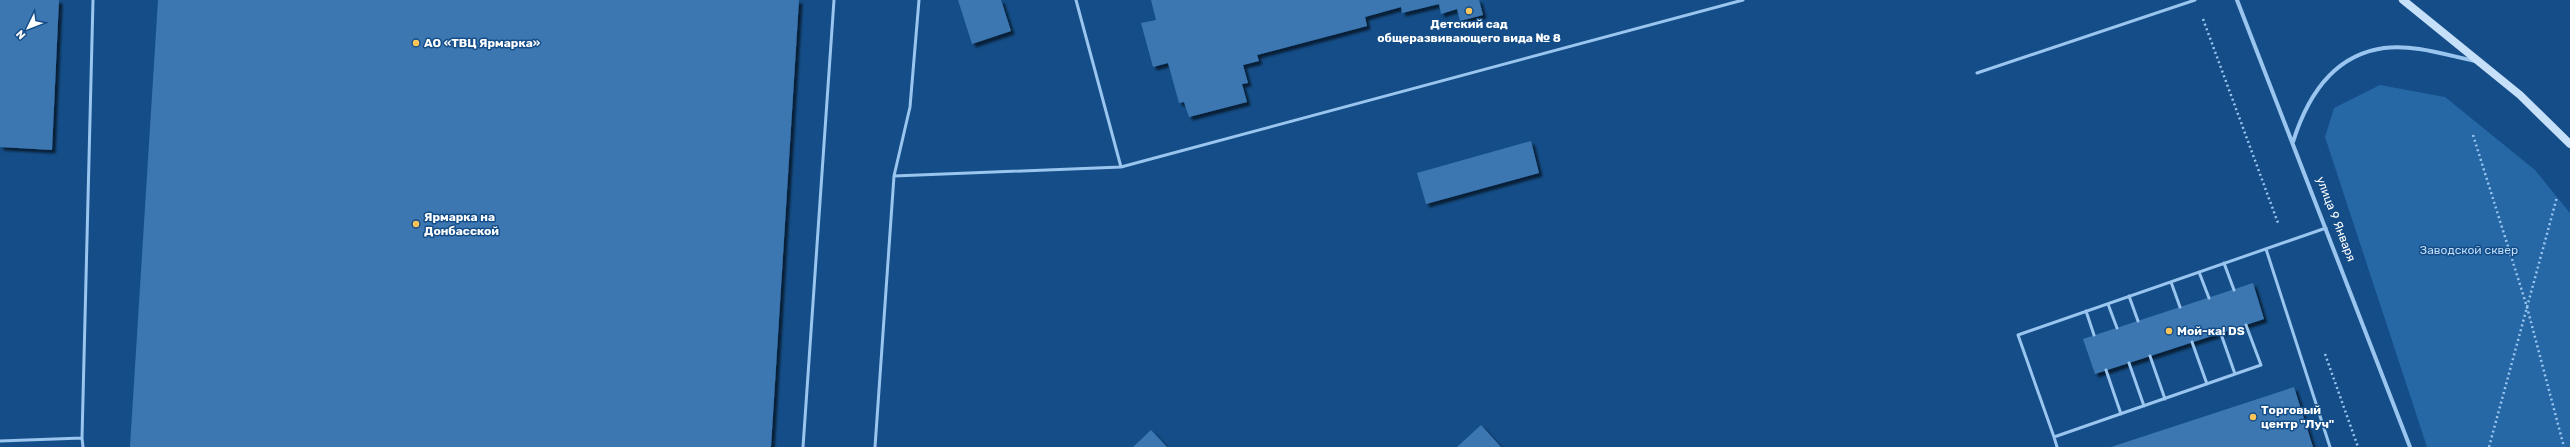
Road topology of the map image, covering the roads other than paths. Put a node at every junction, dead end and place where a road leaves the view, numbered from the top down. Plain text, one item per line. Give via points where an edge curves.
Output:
1 (93, 0) edge
2 (834, 0) edge
3 (919, 0) edge
4 (1076, 0) edge
5 (1743, 0) edge
6 (2195, 0) edge
7 (2237, 0) edge
8 (2403, 0) edge
9 (2477, 61) junction
10 (1977, 73) dead end
11 (2558, 131) junction
12 (2570, 136) edge
13 (2293, 142) junction
14 (2570, 144) edge
15 (1121, 167) junction
16 (894, 176) junction
17 (2326, 228) junction
18 (2266, 249) junction
19 (2224, 263) junction
20 (2199, 272) junction
21 (2171, 282) junction
22 (2234, 290) dead end
23 (2129, 296) junction
24 (2209, 298) dead end
25 (2108, 304) junction
26 (2180, 308) dead end
27 (2086, 311) junction
28 (2138, 321) dead end
29 (2246, 325) dead end
30 (2117, 328) dead end
31 (2221, 334) dead end
32 (2094, 335) dead end
33 (2192, 342) dead end
34 (2150, 356) dead end
35 (2129, 363) dead end
36 (2106, 370) dead end
37 (2235, 374) junction
38 (2207, 384) junction
39 (2165, 399) junction
40 (2144, 406) junction
41 (2121, 414) junction
42 (82, 438) junction
43 (2054, 438) junction
44 (0, 441) edge
45 (83, 447) edge
46 (803, 447) edge
47 (875, 447) edge
48 (2057, 447) edge
49 (2330, 447) edge
50 (2410, 447) edge

1 - 42 lane
2 - 46 lane
3 - 16 lane via 910,107
4 - 15 lane
5 - 15 lane
6 - 10 lane
7 - 13 street, улица 9 Января
8 - 9 main road
9 - 11 main road via 2520,94
9 - 13 street via 2413,49 2385,48 2362,53 2341,63 2319,86 2302,116
11 - 12 main road
11 - 14 main road
13 - 17 street, улица 9 Января
15 - 16 lane
16 - 47 lane
17 - 18 lane
17 - 50 street, улица 9 Января
18 - 19 lane
18 - 49 lane
19 - 20 lane
19 - 22 lane
20 - 21 lane
20 - 24 lane
21 - 23 lane
21 - 26 lane
23 - 25 lane
23 - 28 lane
25 - 27 lane
25 - 30 lane
27 - 32 lane
27 - 43 lane via 2018,335
29 - 37 lane via 2261,365
31 - 37 lane
33 - 38 lane
34 - 39 lane
35 - 40 lane
36 - 41 lane
37 - 38 lane
38 - 39 lane
39 - 40 lane
40 - 41 lane
41 - 43 lane
42 - 44 lane
42 - 45 lane
43 - 48 lane

